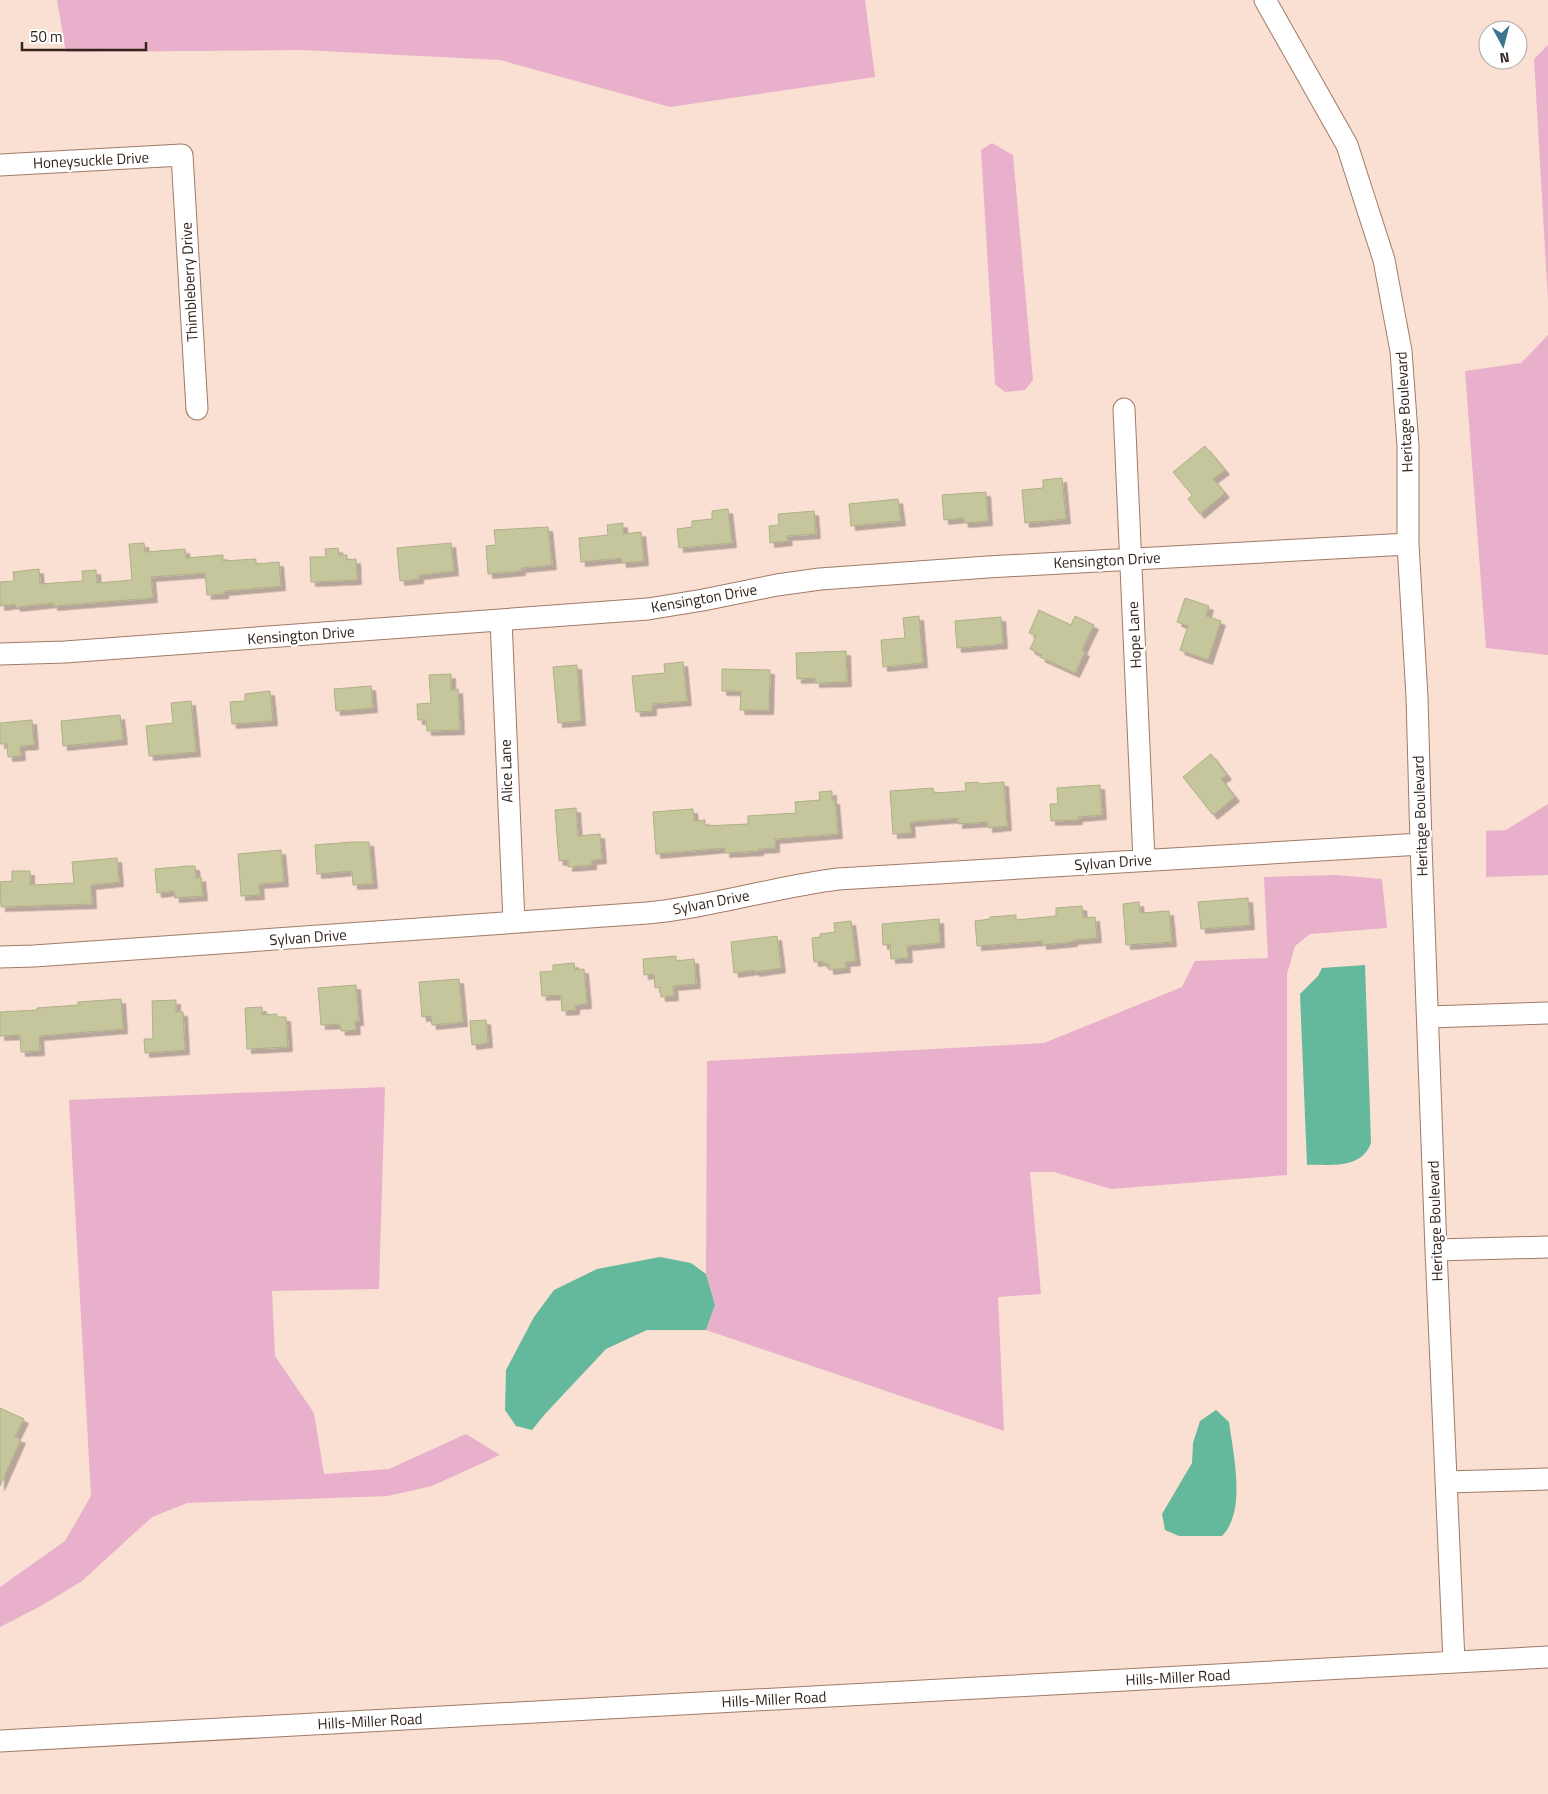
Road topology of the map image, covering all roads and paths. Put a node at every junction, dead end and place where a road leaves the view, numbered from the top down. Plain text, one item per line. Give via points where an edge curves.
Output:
1 (1265, 0) edge
2 (182, 155) joint
3 (0, 165) edge
4 (197, 409) dead end
5 (1124, 409) dead end
6 (1408, 544) junction
7 (1131, 559) junction
8 (501, 620) junction
9 (0, 654) edge
10 (1421, 844) junction
11 (1144, 860) junction
12 (514, 922) junction
13 (0, 957) edge
14 (1548, 1012) edge
15 (1428, 1017) junction
16 (1548, 1246) edge
17 (1436, 1250) junction
18 (1548, 1478) edge
19 (1446, 1482) junction
20 (1548, 1657) edge
21 (1454, 1662) junction
22 (0, 1741) edge

1 - 6 street, Heritage Boulevard via 1347,145 1384,260 1401,351 1408,446
2 - 3 street, Honeysuckle Drive
2 - 4 street, Thimbleberry Drive
5 - 7 street, Hope Lane
6 - 7 street, Kensington Drive
6 - 10 street, Heritage Boulevard
7 - 8 street, Kensington Drive via 820,579 648,609
7 - 11 street, Hope Lane
8 - 9 street, Kensington Drive
8 - 12 street, Alice Lane
10 - 11 street, Sylvan Drive
10 - 15 street, Heritage Boulevard
11 - 12 street, Sylvan Drive via 838,879 659,912
12 - 13 street, Sylvan Drive
14 - 15 street
15 - 17 street, Heritage Boulevard
16 - 17 street
17 - 19 street, Heritage Boulevard
18 - 19 street
19 - 21 street, Heritage Boulevard
20 - 21 street, Hills-Miller Road
21 - 22 street, Hills-Miller Road

